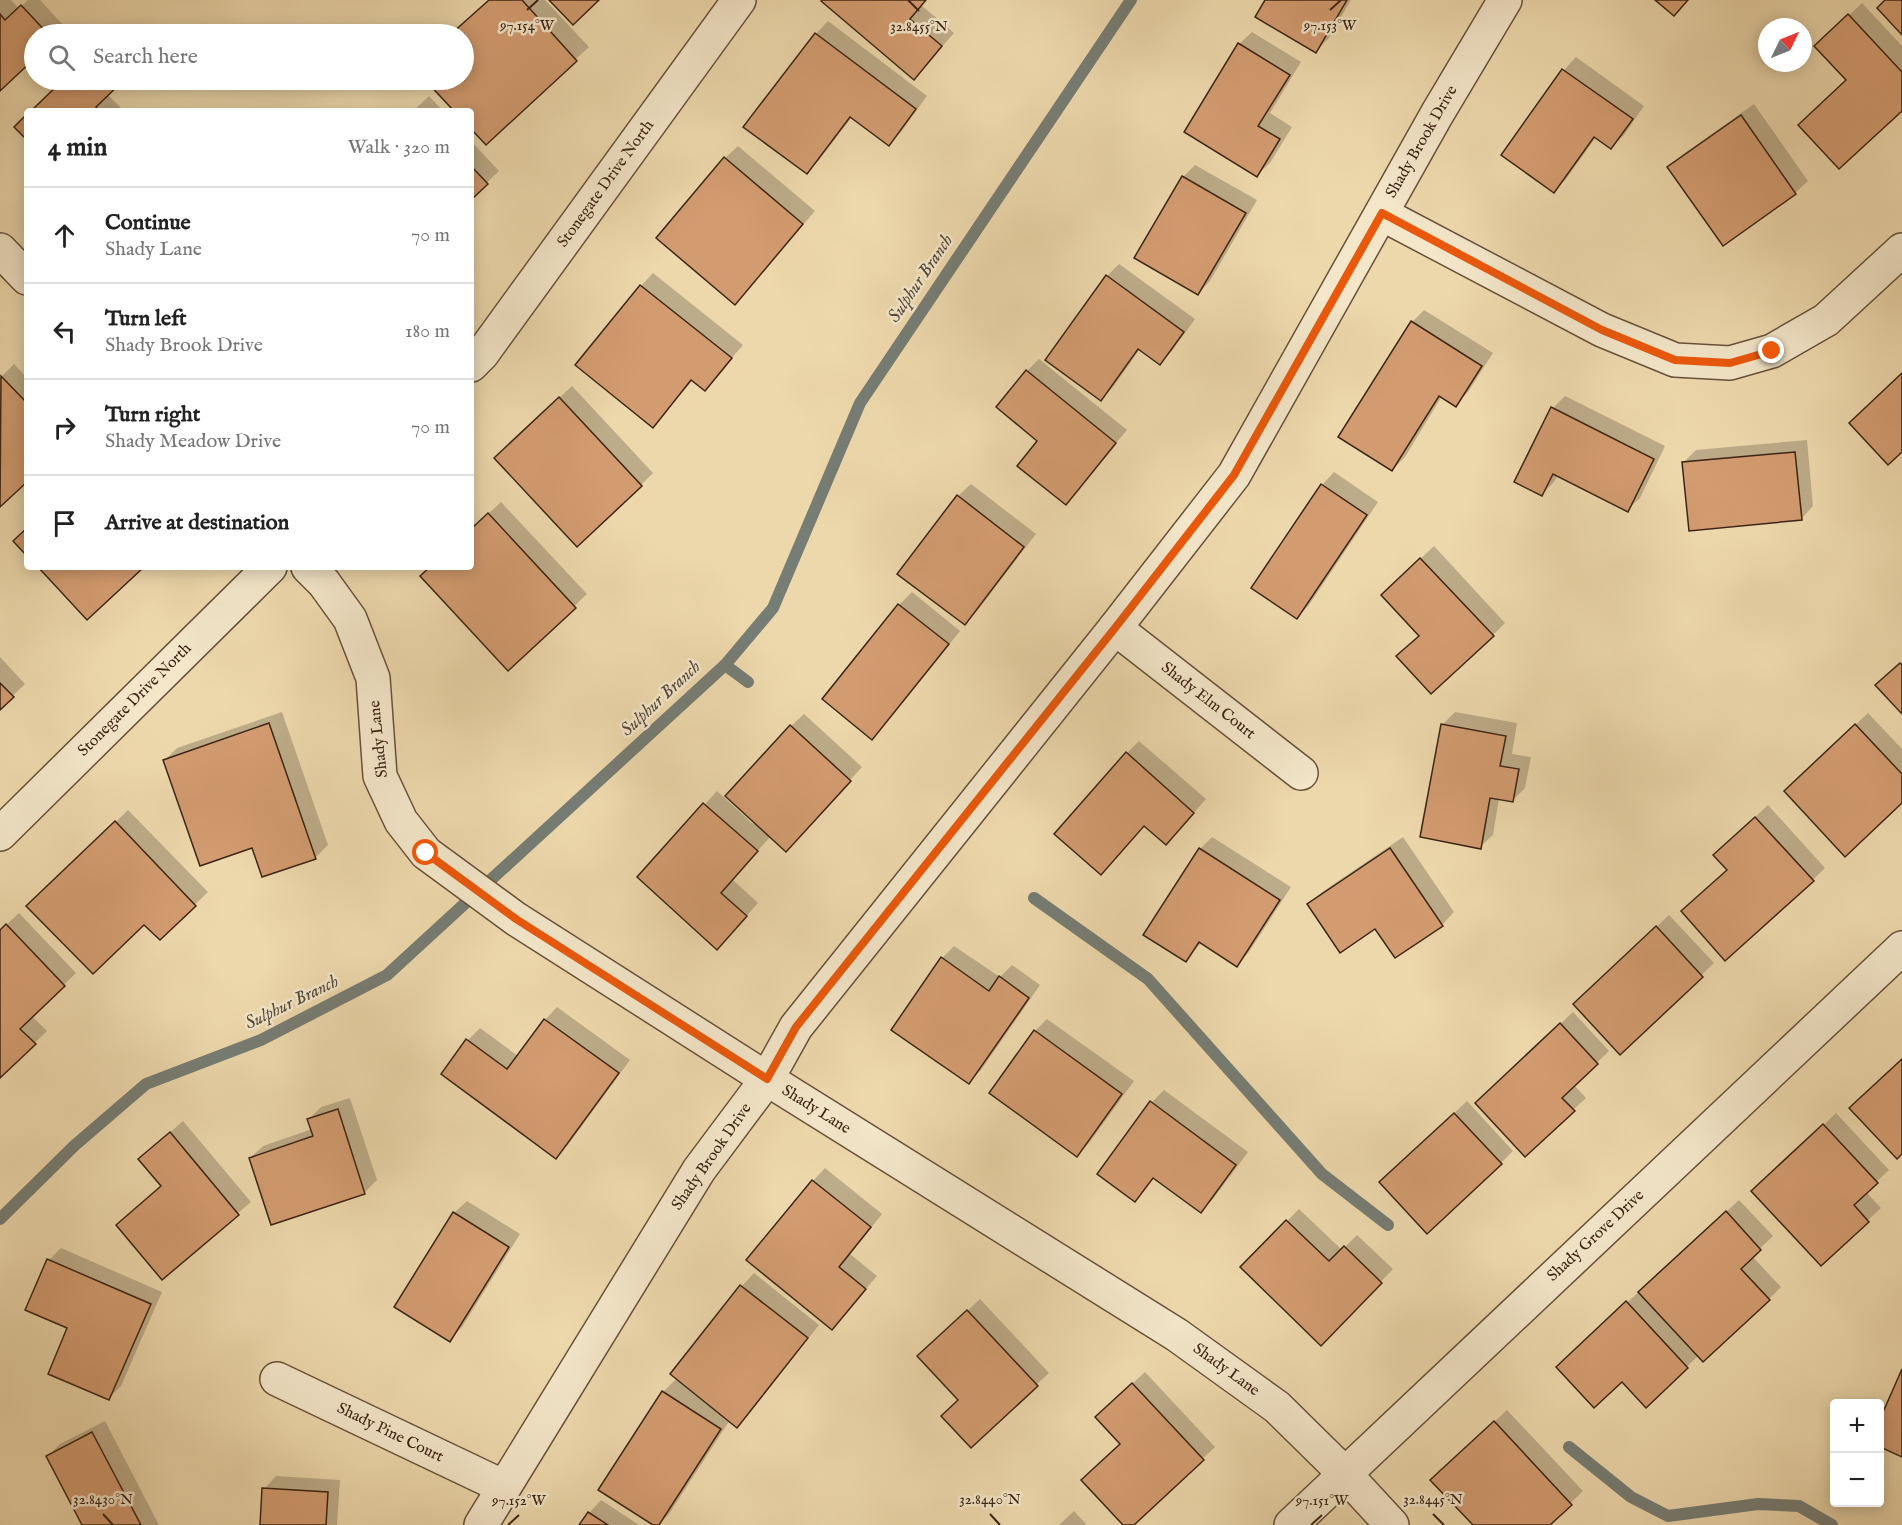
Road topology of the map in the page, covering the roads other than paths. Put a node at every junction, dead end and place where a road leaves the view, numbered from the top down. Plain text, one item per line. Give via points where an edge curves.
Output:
1 (739, 0) edge
2 (1505, 0) edge
3 (1382, 213) junction
4 (0, 250) edge
5 (1902, 250) edge
6 (24, 275) edge
7 (474, 362) edge
8 (267, 570) edge
9 (311, 570) edge
10 (1115, 628) junction
11 (1301, 773) dead end
12 (0, 834) edge
13 (1902, 948) edge
14 (767, 1079) junction
15 (277, 1379) dead end
16 (1344, 1473) junction
17 (504, 1487) junction
18 (481, 1525) edge
19 (1291, 1525) edge
20 (1392, 1525) edge

1 - 7 street, Stonegate Drive North
2 - 3 street, Shady Brook Drive
3 - 5 street via 1602,330 1675,360 1730,363 1772,351 1827,320
3 - 10 street, Shady Brook Drive via 1234,475
4 - 6 street
8 - 12 street, Stonegate Drive North
9 - 14 street, Shady Lane via 350,619 373,678 380,776 401,821 426,853 516,919
10 - 11 street, Shady Elm Court
10 - 14 street, Shady Brook Drive via 796,1027
13 - 16 street, Shady Grove Drive
14 - 16 street, Shady Lane via 1177,1335 1276,1407
14 - 17 street, Shady Brook Drive via 699,1170
15 - 17 street, Shady Pine Court
16 - 19 street, Shady Grove Drive
16 - 20 street, Shady Lane
17 - 18 street, Shady Brook Drive

